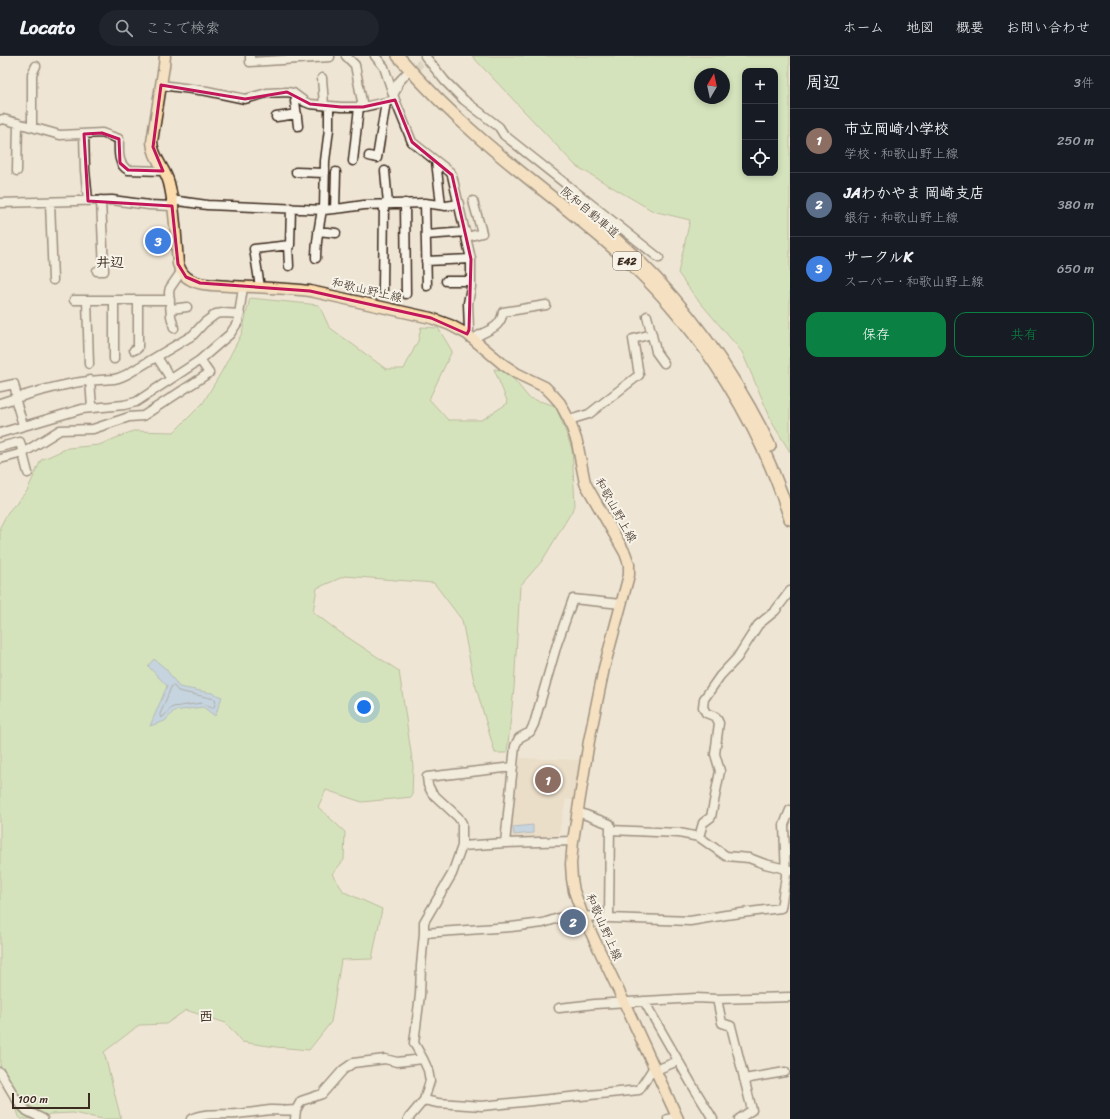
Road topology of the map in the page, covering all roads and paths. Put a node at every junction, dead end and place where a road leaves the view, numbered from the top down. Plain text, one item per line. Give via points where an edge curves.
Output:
1 (164, 56) edge
2 (250, 56) edge
3 (330, 56) edge
4 (346, 56) edge
5 (375, 56) edge
6 (398, 56) edge
7 (408, 56) edge
8 (424, 60) edge
9 (36, 66) dead end
10 (405, 75) tunnel mouth
11 (322, 78) dead end
12 (161, 85) junction
13 (395, 94) junction
14 (297, 96) junction
15 (386, 102) junction
16 (326, 105) junction
17 (361, 107) junction
18 (297, 114) junction
19 (276, 117) dead end
20 (0, 120) edge
21 (18, 123) junction
22 (298, 126) dead end
23 (32, 127) junction
24 (84, 134) junction
25 (369, 156) dead end
26 (436, 160) junction
27 (353, 161) dead end
28 (17, 171) dead end
29 (163, 171) junction
30 (386, 171) dead end
31 (296, 172) dead end
32 (336, 172) dead end
33 (325, 173) junction
34 (101, 200) junction
35 (88, 201) junction
36 (473, 201) dead end
37 (50, 202) junction
38 (172, 203) junction
39 (405, 203) junction
40 (425, 203) junction
41 (0, 204) edge
42 (386, 204) junction
43 (459, 204) junction
44 (441, 205) junction
45 (291, 208) junction
46 (323, 210) junction
47 (335, 210) junction
48 (318, 231) junction
49 (336, 233) dead end
50 (426, 235) junction
51 (466, 235) junction
52 (288, 245) junction
53 (316, 258) dead end
54 (659, 258) dead end
55 (471, 259) junction
56 (426, 261) junction
57 (289, 266) dead end
58 (97, 272) dead end
59 (181, 272) junction
60 (53, 280) dead end
61 (446, 281) dead end
62 (471, 281) junction
63 (427, 286) dead end
64 (243, 287) junction
65 (260, 287) junction
66 (383, 290) dead end
67 (406, 294) dead end
68 (74, 300) dead end
69 (87, 300) junction
70 (114, 300) junction
71 (138, 300) junction
72 (170, 304) junction
73 (546, 305) dead end
74 (187, 307) dead end
75 (240, 314) junction
76 (647, 316) dead end
77 (174, 328) dead end
78 (652, 334) junction
79 (471, 336) junction
80 (134, 350) dead end
81 (157, 357) junction
82 (114, 359) dead end
83 (200, 360) junction
84 (664, 362) dead end
85 (89, 364) dead end
86 (170, 379) junction
87 (90, 380) junction
88 (0, 387) edge
89 (16, 398) junction
90 (0, 403) edge
91 (128, 404) junction
92 (92, 408) junction
93 (56, 416) junction
94 (130, 417) junction
95 (569, 420) junction
96 (23, 426) junction
97 (60, 430) junction
98 (0, 433) edge
99 (0, 447) edge
100 (23, 453) junction
101 (0, 459) edge
102 (28, 473) dead end
103 (790, 495) edge
104 (790, 519) edge
105 (790, 592) edge
106 (621, 604) junction
107 (513, 767) junction
108 (790, 810) edge
109 (578, 812) junction
110 (610, 830) junction
111 (699, 837) junction
112 (573, 840) junction
113 (505, 843) junction
114 (462, 846) junction
115 (788, 870) edge
116 (582, 914) junction
117 (609, 918) junction
118 (424, 933) junction
119 (790, 997) edge
120 (717, 999) junction
121 (644, 1000) junction
122 (624, 1002) junction
123 (559, 1008) dead end
124 (423, 1059) junction
125 (678, 1061) junction
126 (655, 1069) junction
127 (0, 1072) edge
128 (785, 1072) dead end
129 (744, 1078) junction
130 (424, 1100) junction
131 (296, 1110) junction
132 (239, 1117) edge
133 (674, 1118) edge
134 (43, 1119) edge
135 (191, 1119) edge
136 (295, 1119) edge
137 (408, 1119) edge
138 (713, 1119) edge
139 (739, 1119) edge

1 - 12 main road
2 - 3 street via 250,62
4 - 17 street via 356,65
5 - 13 street via 384,67
6 - 104 highway, 阪和自動車道 / E42 via 447,108 482,140 632,265 673,310 698,341 732,392 764,451
7 - 103 highway, 阪和自動車道 / E42 via 452,103 611,235 638,259 679,303 739,388 770,448
8 - 54 street via 464,100 499,127 504,135
9 - 23 street via 32,74
10 - 13 street via 399,81
11 - 16 street
12 - 14 street via 245,99 267,93 287,92
12 - 29 main road via 152,142 155,156
13 - 15 street
13 - 26 street via 412,142
14 - 16 street via 310,104
14 - 18 street
15 - 17 street
15 - 25 street via 377,158
16 - 17 street
16 - 33 street via 329,129
17 - 27 street
18 - 19 street
18 - 22 street
20 - 21 street
21 - 23 street
21 - 28 street
23 - 24 street via 60,135
24 - 29 street via 102,134 119,138 120,163 128,170
24 - 35 street
26 - 43 street via 452,175
26 - 44 street
29 - 38 main road
30 - 42 street
31 - 33 street
32 - 47 street
33 - 46 street
34 - 35 street
34 - 38 street via 149,205
34 - 58 street via 104,271
35 - 37 street
36 - 51 street via 482,233
37 - 41 street
37 - 60 street
38 - 45 street
38 - 59 main road
39 - 40 street
39 - 42 street
39 - 67 street
40 - 44 street
40 - 50 street
42 - 47 street
42 - 66 street
43 - 44 street
43 - 51 street
45 - 46 street
45 - 52 street
46 - 47 street
46 - 48 street
48 - 49 street
48 - 53 street
50 - 51 street
50 - 56 street
51 - 55 street
52 - 57 street
52 - 65 street via 254,249
55 - 56 street
55 - 62 street
56 - 63 street
59 - 64 main road, 和歌山野上線 via 186,278 200,283
59 - 72 street via 170,288
61 - 62 street
62 - 79 street via 468,303
64 - 65 main road, 和歌山野上線
64 - 75 street
65 - 79 main road, 和歌山野上線 via 310,291 431,318
68 - 69 street
69 - 70 street
69 - 85 street
70 - 71 street
70 - 82 street
71 - 72 street
71 - 80 street via 138,348
72 - 74 street
72 - 77 street
73 - 79 street via 503,312 493,329
75 - 81 street via 216,314 193,335
75 - 83 street via 230,334
76 - 78 street
78 - 84 street via 656,352
78 - 95 street via 633,339 639,375 589,414
79 - 95 main road, 和歌山野上線 via 504,365 545,387 560,403
81 - 86 street
81 - 87 street via 122,376
83 - 86 street
83 - 94 street via 209,373 143,416
86 - 91 street via 136,402
87 - 89 street
87 - 92 street
88 - 89 street via 14,384
89 - 90 street
89 - 96 street
91 - 92 street
91 - 94 street
92 - 93 street
93 - 96 street
93 - 97 street
94 - 97 street via 93,429
95 - 106 main road, 和歌山野上線 via 577,442 586,484 629,564
96 - 98 street
97 - 100 street
99 - 100 street via 20,442
100 - 101 street
100 - 102 street
105 - 111 street via 775,611 758,625 737,658 704,699 702,707 719,722 715,754 720,771 711,817 703,824
106 - 107 street via 573,599 534,724 530,732 519,738 515,746
106 - 109 main road, 和歌山野上線 via 604,668
107 - 113 street
107 - 114 street via 427,777 432,792 462,823
108 - 115 street via 784,825
109 - 110 street via 610,824
109 - 112 main road, 和歌山野上線
110 - 111 street via 679,833
110 - 117 street
111 - 115 street via 726,856 749,858
112 - 113 street
112 - 116 main road, 和歌山野上線 via 572,879
113 - 114 street
114 - 118 street via 452,874 424,922
115 - 117 street via 780,908 690,922
116 - 117 street
116 - 118 street via 511,927
116 - 122 main road, 和歌山野上線
118 - 124 street via 414,1043
119 - 120 street
120 - 121 street
120 - 129 street via 722,1023 731,1026
121 - 122 street
121 - 125 street
122 - 123 street
122 - 126 main road, 和歌山野上線
124 - 130 street via 430,1081
124 - 131 street via 397,1062 385,1059 353,1064 343,1070 322,1094 301,1101
125 - 126 street
125 - 138 street
126 - 130 street via 639,1090 482,1106
126 - 133 main road, 和歌山野上線
127 - 134 street via 18,1102 27,1111
128 - 129 street
129 - 139 street via 752,1110
130 - 137 street
131 - 132 street via 256,1111
131 - 136 street
132 - 135 street via 207,1115

